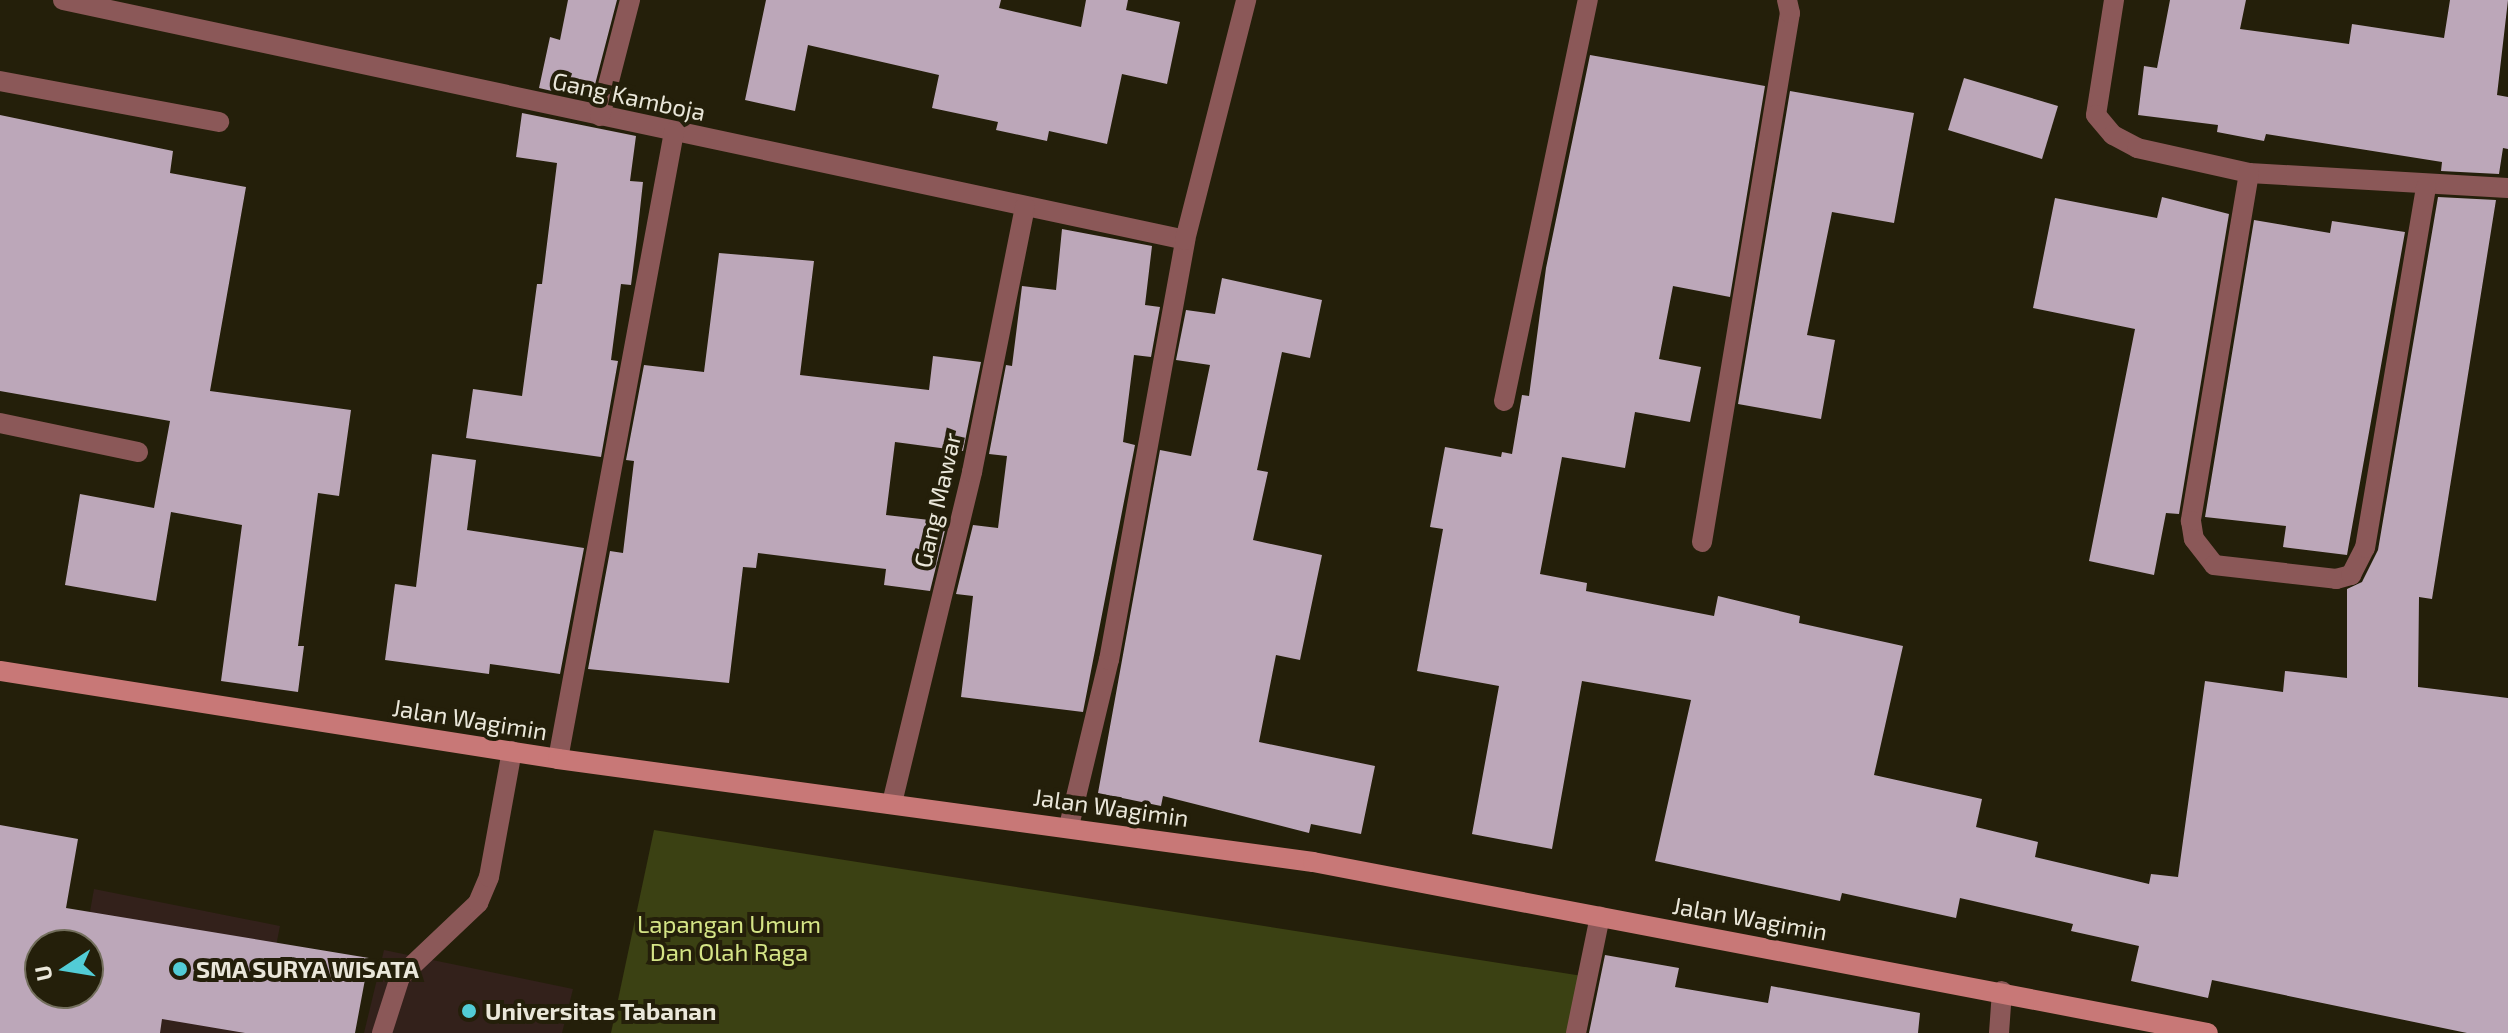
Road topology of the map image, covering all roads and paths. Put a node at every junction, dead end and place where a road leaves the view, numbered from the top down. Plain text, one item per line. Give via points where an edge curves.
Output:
1 (63, 0) edge
2 (630, 0) edge
3 (1246, 0) edge
4 (1588, 0) edge
5 (1787, 0) edge
6 (2114, 0) edge
7 (101, 4) edge
8 (0, 81) edge
9 (600, 116) junction
10 (219, 122) dead end
11 (674, 132) junction
12 (2249, 173) junction
13 (2426, 187) junction
14 (2508, 188) edge
15 (1025, 206) junction
16 (1185, 240) junction
17 (1504, 401) dead end
18 (0, 423) edge
19 (138, 452) dead end
20 (1702, 542) dead end
21 (0, 671) edge
22 (512, 751) junction
23 (558, 759) junction
24 (892, 803) junction
25 (1069, 826) junction
26 (1600, 916) junction
27 (2002, 991) junction
28 (382, 1033) edge
29 (1576, 1033) edge
30 (1999, 1033) edge
31 (2208, 1033) edge

1 - 7 street, Gang Kamboja
2 - 9 street
3 - 16 street
4 - 17 street
5 - 20 street via 1790,13
6 - 12 street via 2096,115 2113,135 2137,148
7 - 9 street, Gang Kamboja
8 - 10 street
9 - 11 street, Gang Kamboja
11 - 15 street, Gang Kamboja
11 - 23 street
12 - 13 street
12 - 13 street via 2191,521 2194,539 2214,565 2336,579 2351,575 2365,548
13 - 14 street
15 - 16 street, Gang Kamboja
15 - 24 street, Gang Mawar via 972,472
16 - 25 street via 1109,660
18 - 19 street
21 - 22 main road, Jalan Wagimin
22 - 23 main road, Jalan Wagimin
22 - 28 street via 489,877 478,903 400,977
23 - 24 main road, Jalan Wagimin
24 - 25 main road, Jalan Wagimin
25 - 26 main road, Jalan Wagimin via 1313,862
26 - 27 main road, Jalan Wagimin
26 - 29 street
27 - 30 street
27 - 31 main road, Jalan Wagimin

